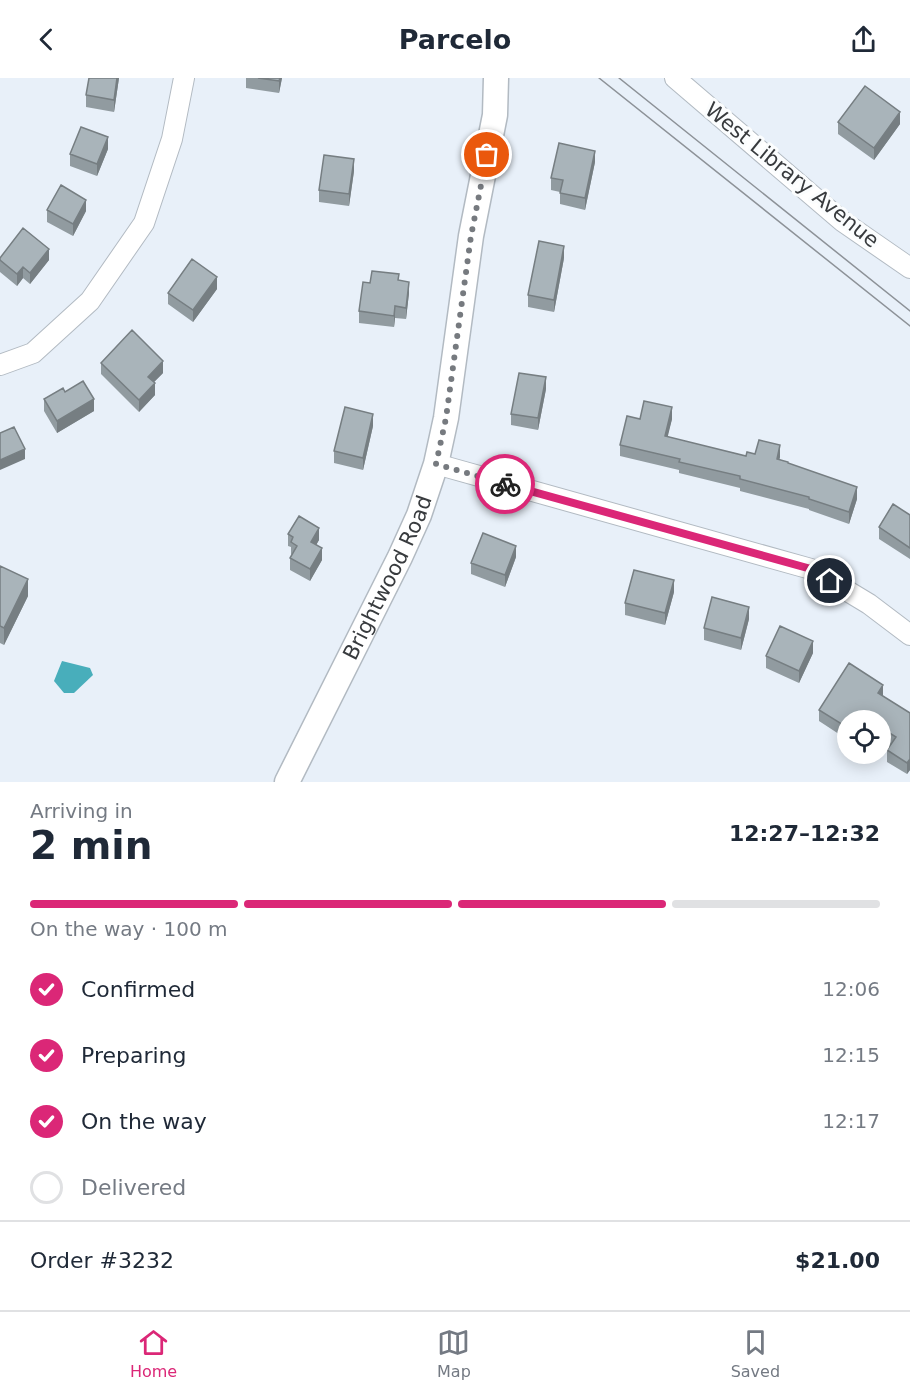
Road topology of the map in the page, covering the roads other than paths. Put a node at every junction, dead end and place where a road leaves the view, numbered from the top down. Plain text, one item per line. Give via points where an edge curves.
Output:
1 (184, 78) edge
2 (496, 78) edge
3 (675, 78) edge
4 (910, 268) edge
5 (0, 365) edge
6 (436, 464) junction
7 (910, 635) edge
8 (287, 782) edge

1 - 5 street via 172,139 144,224 90,301 33,353
2 - 6 street, Brightwood Road via 495,115 471,236
3 - 4 street, West Library Avenue via 842,221
6 - 7 street via 811,569 869,604
6 - 8 street, Brightwood Road via 400,557

